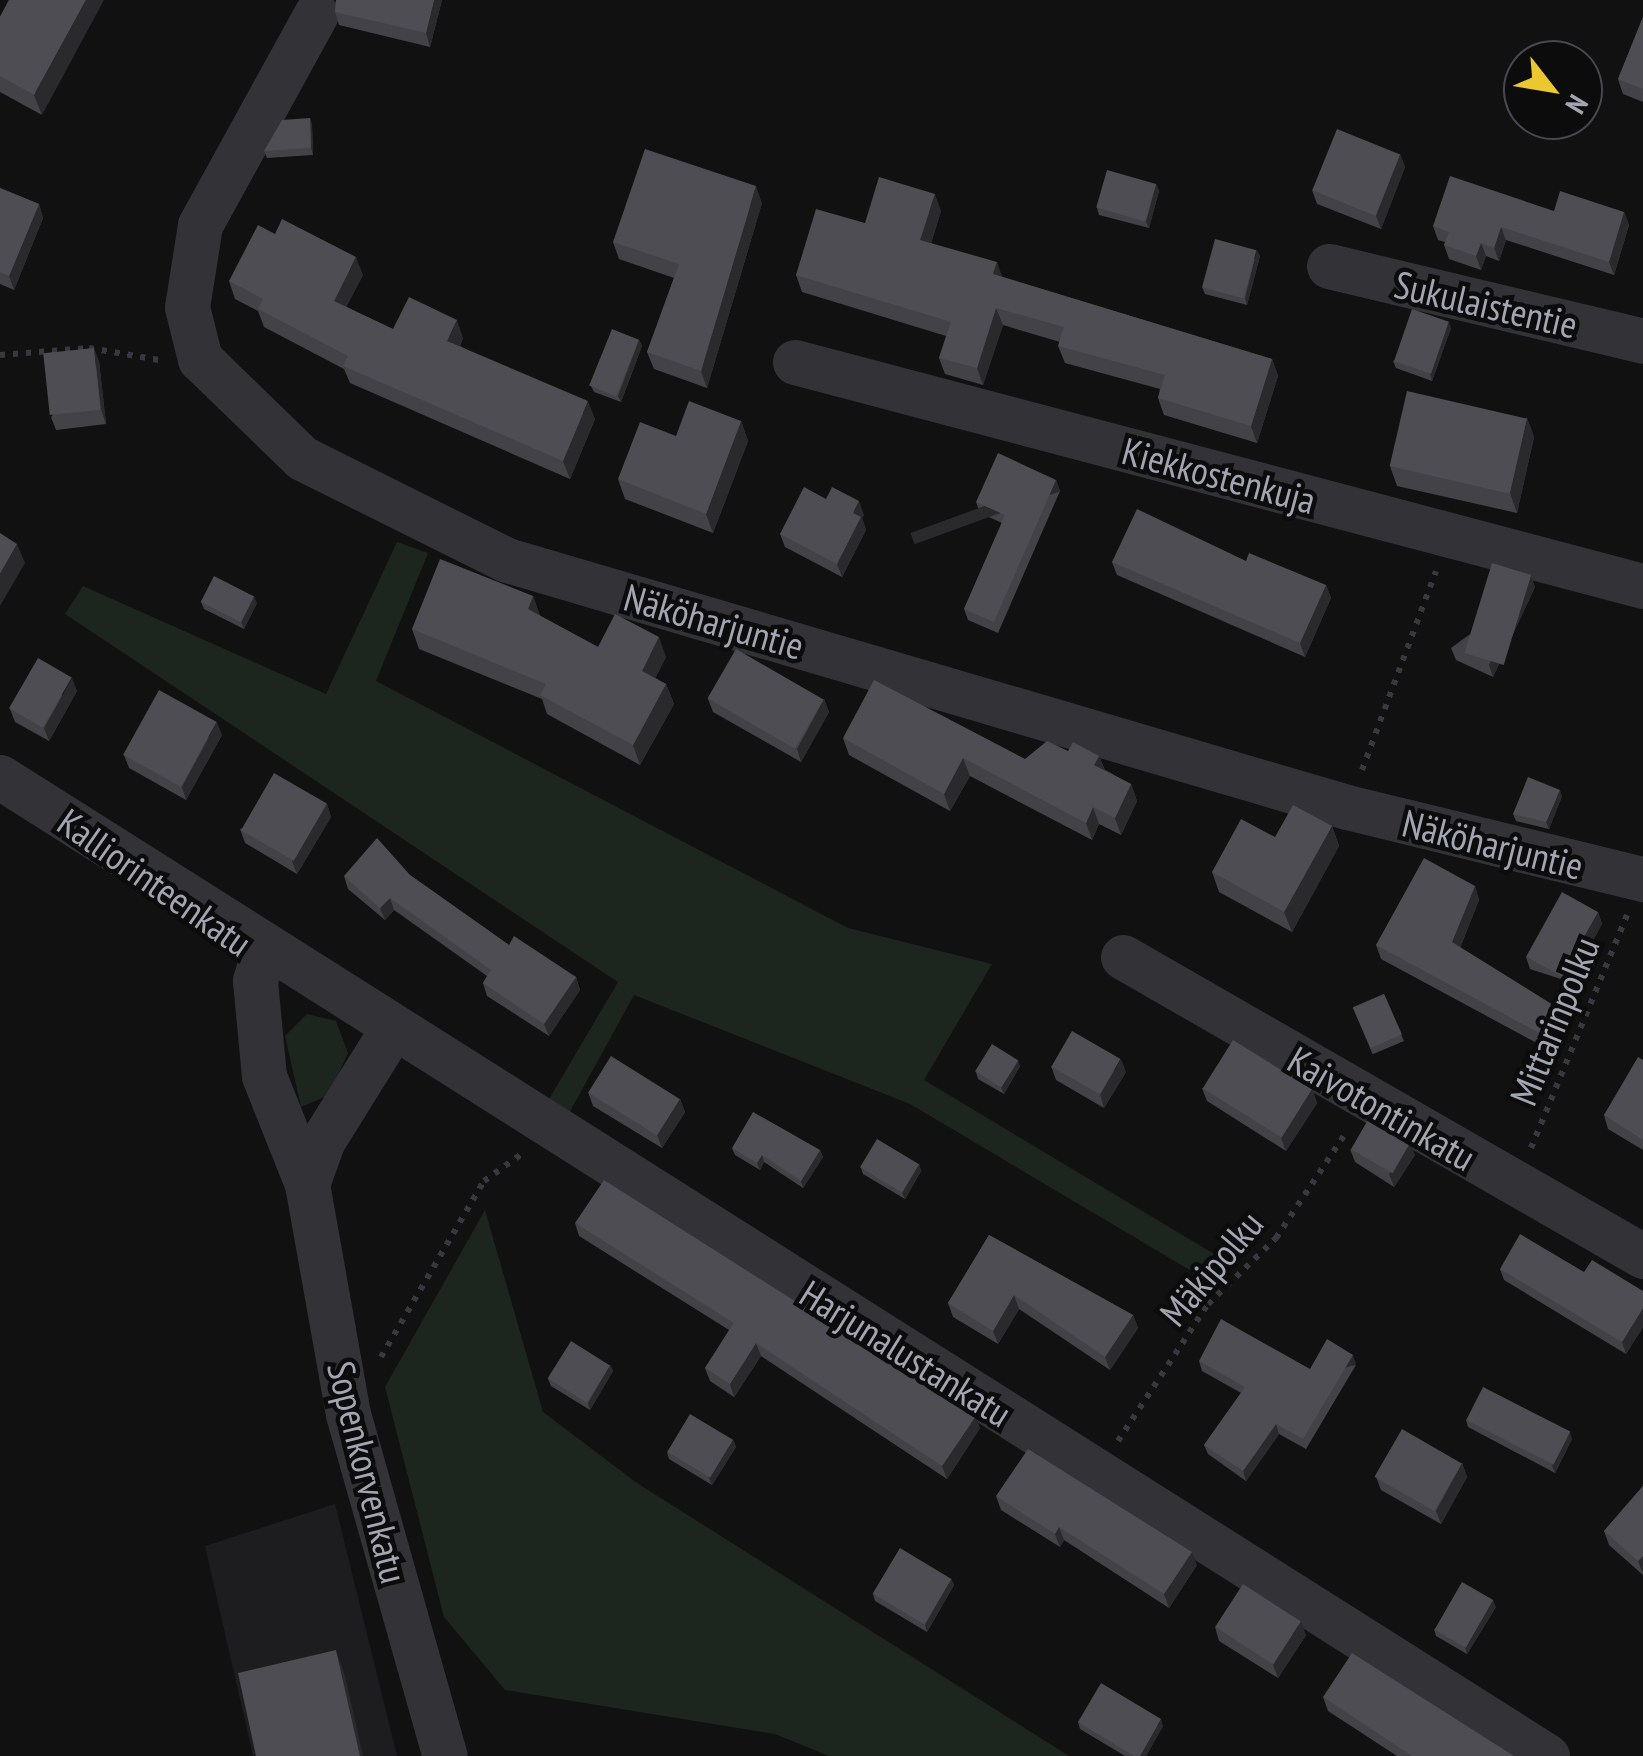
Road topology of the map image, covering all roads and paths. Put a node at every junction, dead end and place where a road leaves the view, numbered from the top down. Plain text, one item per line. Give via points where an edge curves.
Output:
1 (316, 14) dead end
2 (1329, 266) dead end
3 (1643, 341) edge
4 (0, 356) edge
5 (200, 359) junction
6 (795, 362) dead end
7 (1448, 537) junction
8 (1643, 586) edge
9 (0, 777) edge
10 (1347, 807) junction
11 (1643, 879) edge
12 (264, 952) junction
13 (1123, 957) dead end
14 (392, 1028) junction
15 (1367, 1100) junction
16 (550, 1133) junction
17 (1514, 1182) junction
18 (308, 1184) junction
19 (1643, 1256) edge
20 (348, 1414) junction
21 (1097, 1472) junction
22 (445, 1756) edge
23 (1547, 1756) edge

1 - 5 street via 200,225 187,307
2 - 3 street, Sukulaistentie
4 - 5 path via 89,348 128,361
5 - 10 street, Näköharjuntie via 302,458 507,560
6 - 7 street, Kiekkostenkuja
7 - 8 street, Kiekkostenkuja
7 - 10 path
9 - 12 street, Kalliorinteenkatu
10 - 11 street, Näköharjuntie
11 - 17 path, Mittarinpolku via 1570,1070
12 - 14 street, Harjunalustankatu
12 - 18 street, Kalliorinteenkatu via 255,981 264,1076
13 - 15 street, Kaivotontinkatu
14 - 16 street, Harjunalustankatu
14 - 18 street via 323,1140
15 - 17 street, Kaivotontinkatu
15 - 21 path, Mäkipolku via 1276,1238 1208,1304
16 - 20 path via 484,1182
16 - 21 street, Harjunalustankatu
17 - 19 street, Kaivotontinkatu
18 - 20 street, Sopenkorvenkatu
20 - 22 street, Sopenkorvenkatu
21 - 23 street, Harjunalustankatu

